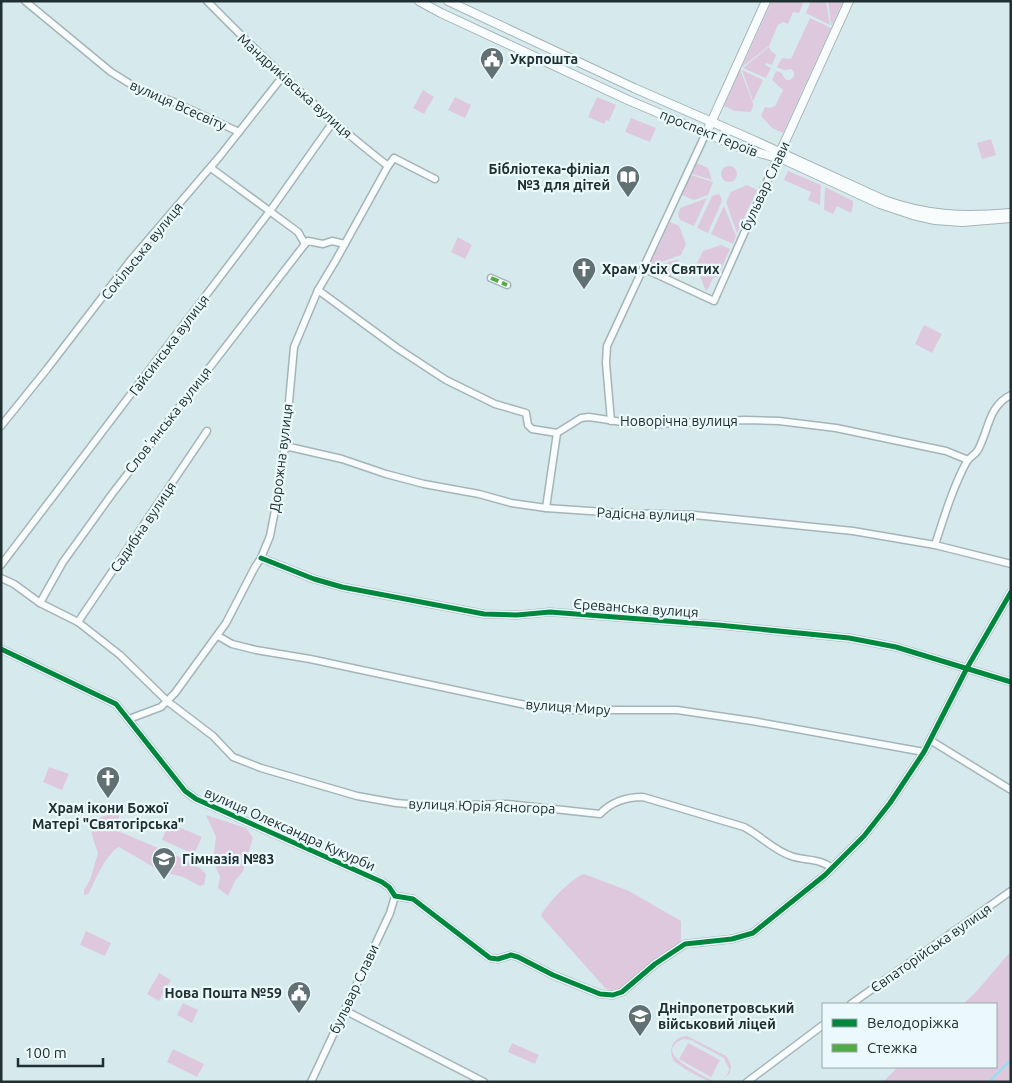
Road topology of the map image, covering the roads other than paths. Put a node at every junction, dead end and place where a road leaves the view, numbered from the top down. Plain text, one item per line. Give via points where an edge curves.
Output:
1 (25, 1) edge
2 (207, 1) edge
3 (419, 1) edge
4 (448, 1) edge
5 (766, 1) edge
6 (849, 1) edge
7 (283, 76) junction
8 (333, 122) junction
9 (711, 123) junction
10 (238, 132) junction
11 (706, 133) junction
12 (778, 155) junction
13 (388, 166) junction
14 (211, 168) junction
15 (435, 179) dead end
16 (270, 211) junction
17 (1011, 212) edge
18 (1011, 218) edge
19 (305, 244) junction
20 (345, 244) junction
21 (643, 268) junction
22 (491, 278) dead end
23 (507, 285) dead end
24 (318, 290) junction
25 (1011, 395) edge
26 (611, 421) junction
27 (1, 426) edge
28 (207, 431) dead end
29 (557, 433) junction
30 (285, 446) junction
31 (968, 460) junction
32 (546, 508) junction
33 (935, 545) junction
34 (261, 558) junction
35 (1011, 564) edge
36 (1, 565) edge
37 (1, 578) edge
38 (1011, 592) edge
39 (40, 603) junction
40 (78, 622) junction
41 (218, 636) junction
42 (1, 649) edge
43 (967, 668) junction
44 (1011, 682) edge
45 (167, 701) junction
46 (129, 719) junction
47 (930, 740) junction
48 (924, 752) junction
49 (1011, 790) edge
50 (832, 868) junction
51 (1011, 891) edge
52 (395, 896) junction
53 (852, 1003) edge
54 (344, 1010) junction
55 (822, 1026) edge
56 (311, 1082) edge
57 (484, 1082) edge
58 (747, 1082) edge

1 - 10 street, вулиця Всесвіту via 111,72 140,90
2 - 7 street, Мандриківська вулиця
3 - 11 main road, проспект Героїв
4 - 9 main road, проспект Героїв
5 - 9 main road
6 - 12 main road, бульвар Слави
7 - 8 street, Мандриківська вулиця
7 - 10 street, Сокільська вулиця
8 - 13 street, Мандриківська вулиця
8 - 16 street, Гайсинська вулиця
9 - 11 main road
9 - 12 main road, проспект Героїв
10 - 14 street, Сокільська вулиця
11 - 12 main road, проспект Героїв via 736,146
11 - 21 street
12 - 17 main road, проспект Героїв via 906,208 967,216
12 - 18 main road, проспект Героїв via 880,204 913,215 962,222
12 - 21 street, бульвар Слави via 714,301
13 - 15 street via 394,158
13 - 20 street, Дорожна вулиця
14 - 16 street
14 - 27 street, Сокільська вулиця via 130,261
16 - 19 street via 298,232
16 - 36 street, Гайсинська вулиця
19 - 20 street via 308,241
19 - 39 street, Словʼянська вулиця via 112,494 63,562
20 - 24 street, Дорожна вулиця
21 - 26 street via 607,346
22 - 23 street
24 - 29 street via 446,380 495,404 526,413 532,429
24 - 30 street, Дорожна вулиця via 294,347
25 - 31 street via 993,410 977,452
26 - 29 street, Новорічна вулиця via 581,418
26 - 31 street, Новорічна вулиця via 659,424 744,420 816,425 917,444
28 - 40 street, Садибна вулиця
29 - 32 street
30 - 32 street, Радісна вулиця via 424,484
30 - 34 street, Дорожна вулиця via 270,536
31 - 33 street via 949,502
32 - 33 street, Радісна вулиця via 702,516 852,531
33 - 35 street, Радісна вулиця
34 - 41 street, Дорожна вулиця
34 - 43 street, Єреванська вулиця via 333,584 484,614 550,612 849,638 896,647
37 - 39 street, вулиця Юрія Ясногора
38 - 43 street, вулиця Олександра Кукурби
39 - 40 street, вулиця Юрія Ясногора
40 - 45 street, вулиця Юрія Ясногора via 120,655
41 - 45 street, Дорожна вулиця
41 - 48 street, вулиця Миру via 232,644 256,650 530,706 570,710 677,710
42 - 46 street, вулиця Олександра Кукурби via 106,698
43 - 44 street, Єреванська вулиця
43 - 47 street, вулиця Олександра Кукурби
45 - 46 street, Дорожна вулиця via 161,707
45 - 50 street, вулиця Юрія Ясногора via 213,736 233,756 262,768 357,796 430,806 507,804 600,814 616,800 643,797 744,827 783,853 826,863
46 - 52 street, вулиця Олександра Кукурби via 190,795 382,882
47 - 48 street, вулиця Олександра Кукурби
47 - 49 street
48 - 50 street, вулиця Олександра Кукурби via 864,836
50 - 52 street, вулиця Олександра Кукурби via 753,933 732,939 685,944 622,992 609,995 553,975 518,957 490,958 413,898
51 - 53 street, Євпаторійська вулиця
52 - 54 street, бульвар Слави
54 - 56 street, бульвар Слави
54 - 57 street
55 - 58 street

